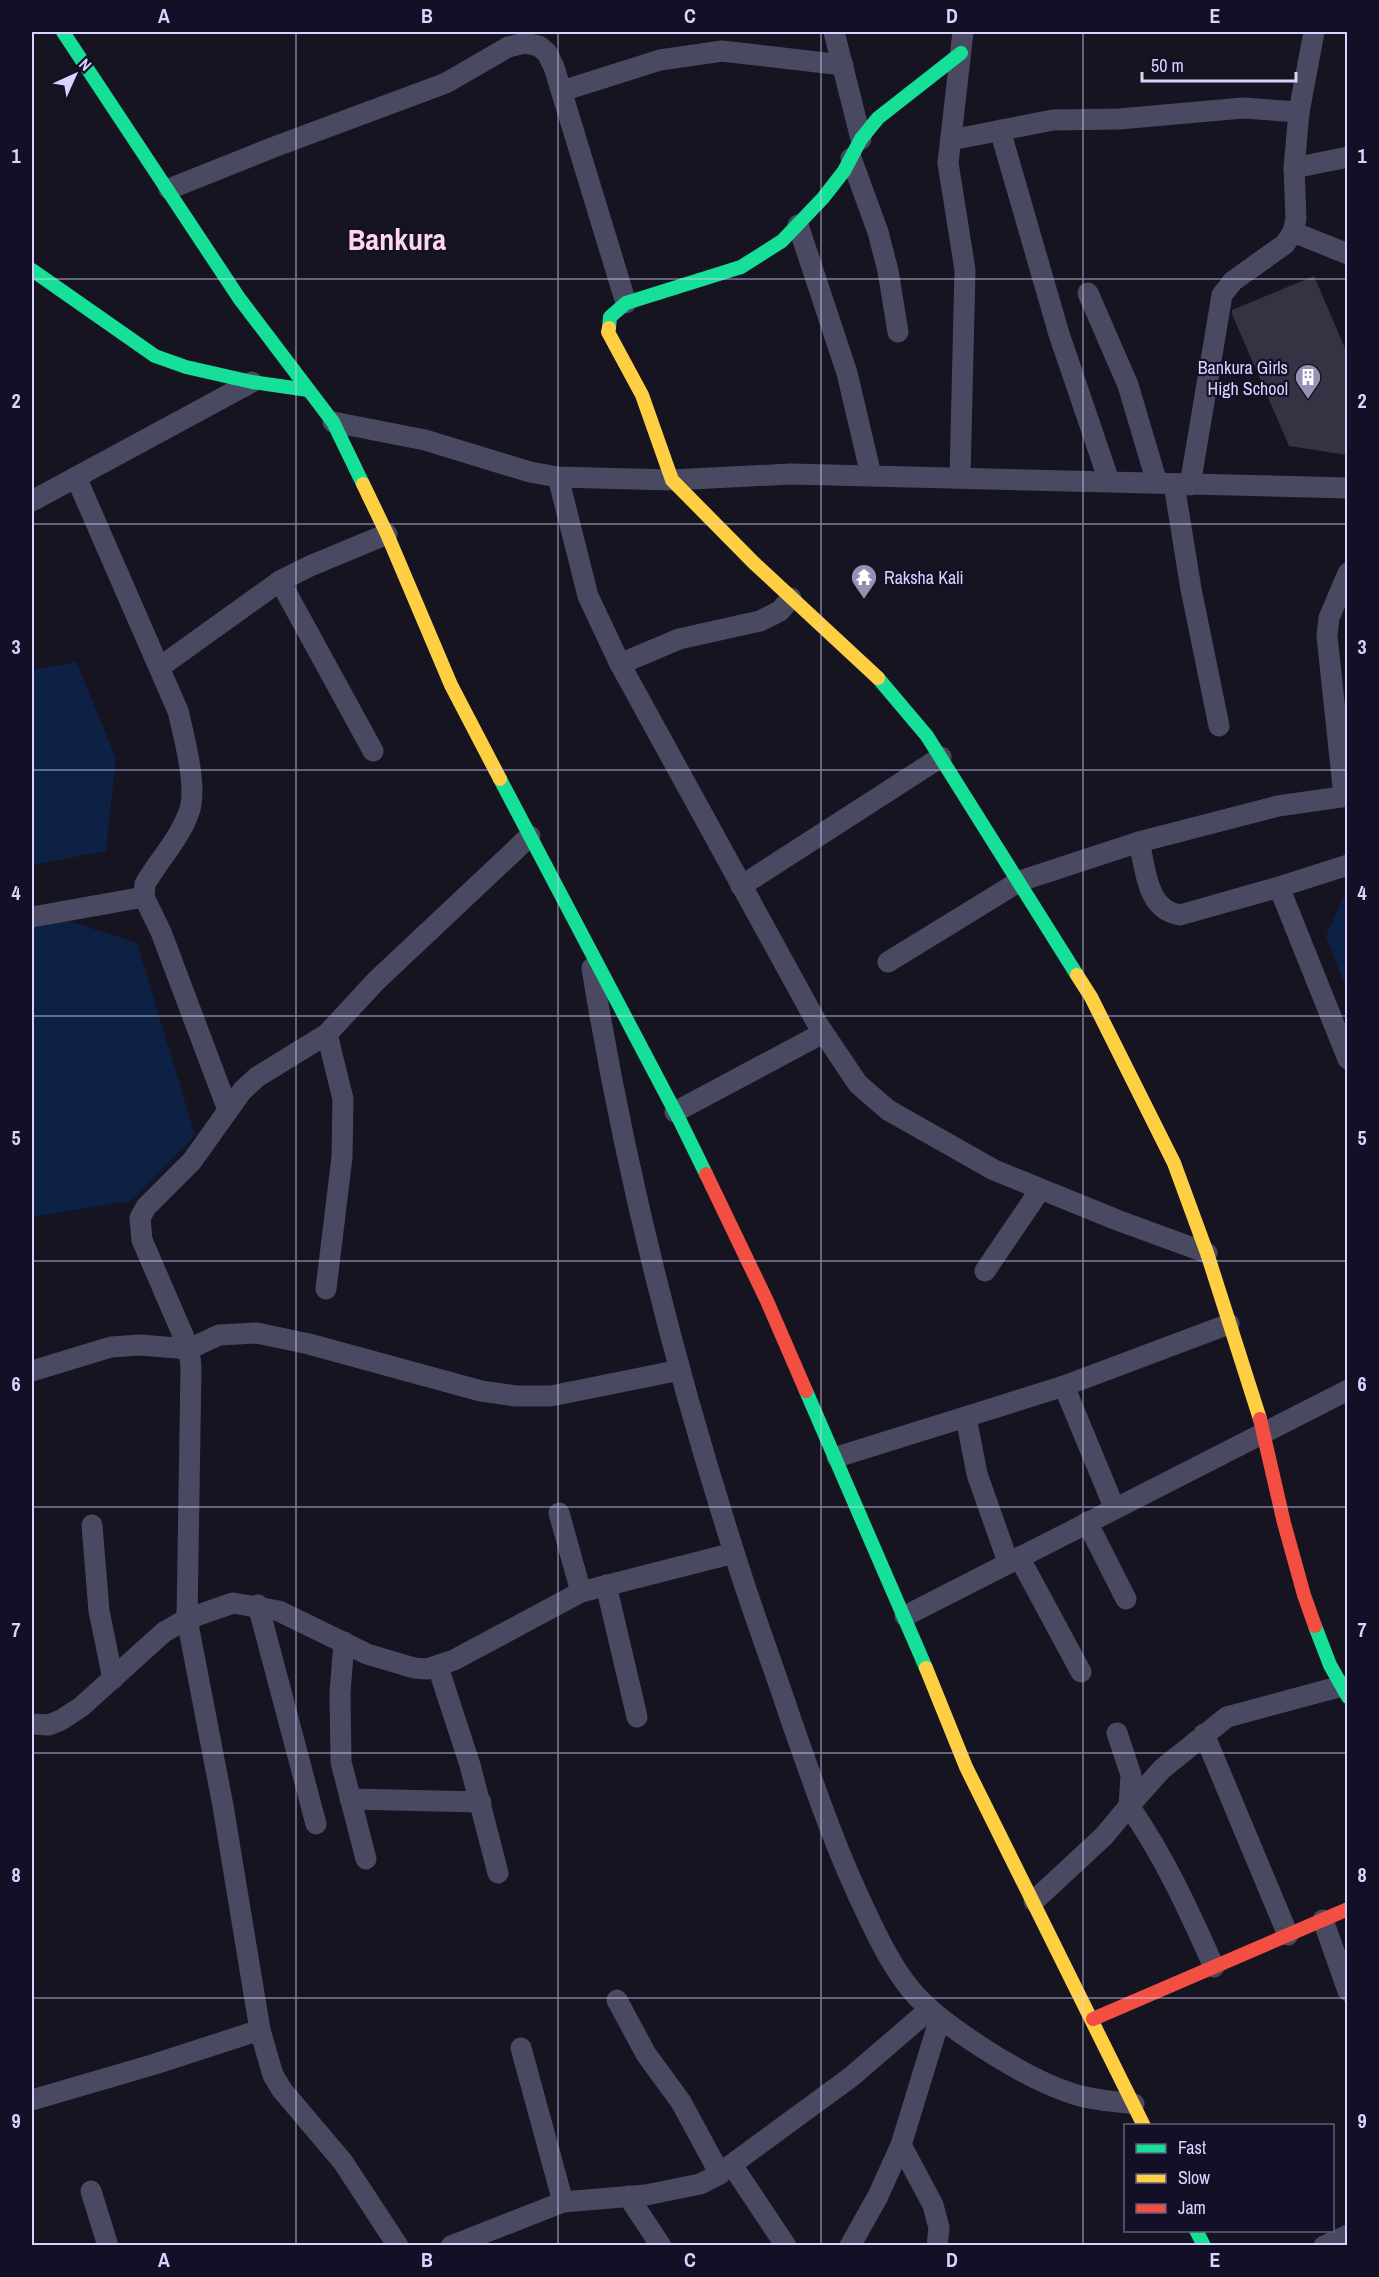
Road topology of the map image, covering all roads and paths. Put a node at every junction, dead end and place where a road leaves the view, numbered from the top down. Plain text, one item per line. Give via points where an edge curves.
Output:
1 (63, 32) edge
2 (834, 32) edge
3 (963, 32) edge
4 (1314, 32) edge
5 (536, 39) edge
6 (961, 53) junction
7 (843, 65) junction
8 (562, 91) junction
9 (1299, 112) junction
10 (1000, 130) junction
11 (861, 139) junction
12 (951, 140) junction
13 (1347, 157) edge
14 (851, 158) junction
15 (1294, 168) junction
16 (169, 189) junction
17 (798, 225) junction
18 (1293, 232) junction
19 (1347, 254) edge
20 (32, 270) edge
21 (1088, 293) dead end
22 (626, 303) junction
23 (898, 332) dead end
24 (252, 382) junction
25 (308, 390) junction
26 (333, 422) junction
27 (871, 475) junction
28 (76, 477) junction
29 (558, 477) junction
30 (960, 477) junction
31 (672, 480) junction
32 (1109, 481) junction
33 (1174, 484) junction
34 (1347, 488) edge
35 (32, 501) edge
36 (387, 534) junction
37 (1347, 573) edge
38 (280, 581) junction
39 (791, 598) junction
40 (620, 664) junction
41 (160, 667) junction
42 (1219, 726) dead end
43 (373, 751) dead end
44 (941, 757) junction
45 (1346, 796) edge
46 (530, 836) junction
47 (1139, 842) junction
48 (1347, 865) edge
49 (1020, 881) junction
50 (741, 886) junction
51 (1280, 887) junction
52 (144, 897) junction
53 (32, 917) edge
54 (589, 946) junction
55 (888, 962) dead end
56 (824, 1033) junction
57 (327, 1034) junction
58 (1347, 1059) edge
59 (228, 1110) junction
60 (675, 1112) junction
61 (1040, 1190) junction
62 (1208, 1253) junction
63 (985, 1271) dead end
64 (326, 1289) dead end
65 (1229, 1324) junction
66 (189, 1348) junction
67 (680, 1370) junction
68 (32, 1371) edge
69 (1064, 1386) junction
70 (1347, 1390) edge
71 (966, 1417) junction
72 (1264, 1431) junction
73 (837, 1457) junction
74 (1114, 1507) junction
75 (559, 1513) dead end
76 (1087, 1522) junction
77 (92, 1525) dead end
78 (734, 1553) junction
79 (1014, 1560) junction
80 (606, 1585) junction
81 (581, 1592) junction
82 (1126, 1599) dead end
83 (258, 1605) junction
84 (905, 1616) junction
85 (187, 1619) junction
86 (344, 1642) junction
87 (438, 1667) junction
88 (1081, 1672) dead end
89 (113, 1679) junction
90 (1345, 1692) edge
91 (637, 1717) dead end
92 (32, 1724) edge
93 (1117, 1733) dead end
94 (1204, 1734) junction
95 (350, 1799) junction
96 (481, 1802) junction
97 (1130, 1806) junction
98 (316, 1824) dead end
99 (366, 1859) dead end
100 (498, 1873) dead end
101 (1034, 1901) junction
102 (1347, 1909) edge
103 (1323, 1920) junction
104 (1288, 1935) junction
105 (1214, 1967) junction
106 (1347, 1991) edge
107 (617, 2000) dead end
108 (935, 2014) junction
109 (1093, 2019) junction
110 (260, 2030) junction
111 (521, 2048) dead end
112 (32, 2100) edge
113 (1134, 2104) junction
114 (1143, 2124) edge
115 (901, 2145) junction
116 (726, 2169) junction
117 (91, 2191) dead end
118 (628, 2196) junction
119 (563, 2202) junction
120 (1197, 2232) edge
121 (1347, 2235) edge
122 (108, 2246) edge
123 (398, 2246) edge
124 (451, 2246) edge
125 (661, 2246) edge
126 (786, 2246) edge
127 (850, 2246) edge
128 (937, 2246) edge
129 (1204, 2246) edge
130 (1324, 2246) edge

1 - 16 street
2 - 7 street
3 - 6 street
4 - 9 street
5 - 8 street via 554,67
5 - 16 street via 508,47 446,83
6 - 11 street via 878,118
6 - 12 street
7 - 8 street via 722,51 660,60
7 - 11 street
8 - 22 street
9 - 10 street via 1244,108 1136,118 1053,120
9 - 15 street
10 - 12 street
10 - 32 street via 1059,334
11 - 14 street
12 - 30 street via 948,164 965,270
13 - 15 street
14 - 17 street
14 - 23 street via 878,232
15 - 18 street
16 - 25 street via 239,298
17 - 22 street via 782,241 741,267
17 - 27 street via 847,373
18 - 19 street
18 - 33 street via 1285,244 1233,281 1222,295
20 - 24 street via 154,356
21 - 33 street
22 - 31 street via 609,317 608,332 642,395
24 - 25 street
24 - 28 street
25 - 26 street
26 - 29 street via 425,440
26 - 36 street
27 - 30 street
27 - 31 street via 791,474
28 - 35 street
28 - 41 street
29 - 31 street
29 - 40 street via 588,596
30 - 32 street
31 - 39 street
32 - 33 street
33 - 34 street
33 - 42 street
36 - 38 street
36 - 46 street via 451,685
37 - 45 street via 1329,618 1327,636
38 - 41 street
38 - 43 street
39 - 40 street via 780,611 760,621 679,639
39 - 44 street via 886,686
40 - 50 street
41 - 52 street via 178,711 192,794 190,811 145,884
44 - 49 street
44 - 50 street
45 - 47 street via 1278,806
46 - 54 street
46 - 57 street via 376,981
47 - 49 street
47 - 51 street via 1152,897 1170,914 1180,915
48 - 51 street
49 - 55 street
49 - 62 street via 1096,1007 1174,1163
50 - 56 street
51 - 58 street
52 - 53 street
52 - 59 street
54 - 60 street
54 - 67 street via 609,1071
56 - 60 street
56 - 61 street via 858,1084 888,1110 994,1170
57 - 59 street via 257,1077
57 - 64 street via 343,1099 342,1157
59 - 66 street via 192,1161 140,1218 142,1240
60 - 73 street
61 - 62 street
61 - 63 street
62 - 65 street
65 - 69 street
65 - 72 street
66 - 67 street via 219,1335 257,1333 481,1391 516,1396 551,1396
66 - 68 street via 111,1347
66 - 85 street
67 - 78 street
69 - 71 street
69 - 74 street
70 - 72 street
71 - 73 street
71 - 79 street via 976,1474
72 - 74 street
72 - 90 street via 1304,1595 1330,1665
73 - 84 street
74 - 76 street
75 - 81 street
76 - 79 street
76 - 82 street
77 - 89 street via 99,1611
78 - 80 street
78 - 108 street via 804,1758 856,1893 895,1968
79 - 84 street
79 - 88 street
80 - 81 street
80 - 91 street
81 - 87 street
83 - 85 street via 233,1603
83 - 86 street
83 - 98 street
84 - 101 street via 966,1767
85 - 89 street via 164,1632
85 - 110 street
86 - 87 street via 406,1666 427,1670
86 - 95 street via 339,1736
87 - 96 street
89 - 92 street via 61,1720 49,1725
90 - 94 street via 1227,1718
93 - 97 street via 1131,1775
94 - 97 street via 1162,1769
94 - 104 street
95 - 96 street
95 - 99 street
96 - 100 street
97 - 101 street via 1104,1836
97 - 105 street via 1152,1839
101 - 109 street
102 - 103 street
103 - 104 street
103 - 106 street
104 - 105 street
105 - 109 street
107 - 116 street via 646,2054
108 - 113 street via 1044,2082 1069,2093
108 - 115 street
108 - 116 street
109 - 113 street
110 - 112 street
110 - 123 street via 273,2075 282,2090 343,2162
111 - 119 street
113 - 114 street
115 - 127 street
115 - 128 street via 933,2205 939,2228
116 - 118 street via 700,2184
116 - 126 street
117 - 122 street
118 - 119 street
118 - 125 street
119 - 124 street
120 - 129 street
121 - 130 street

